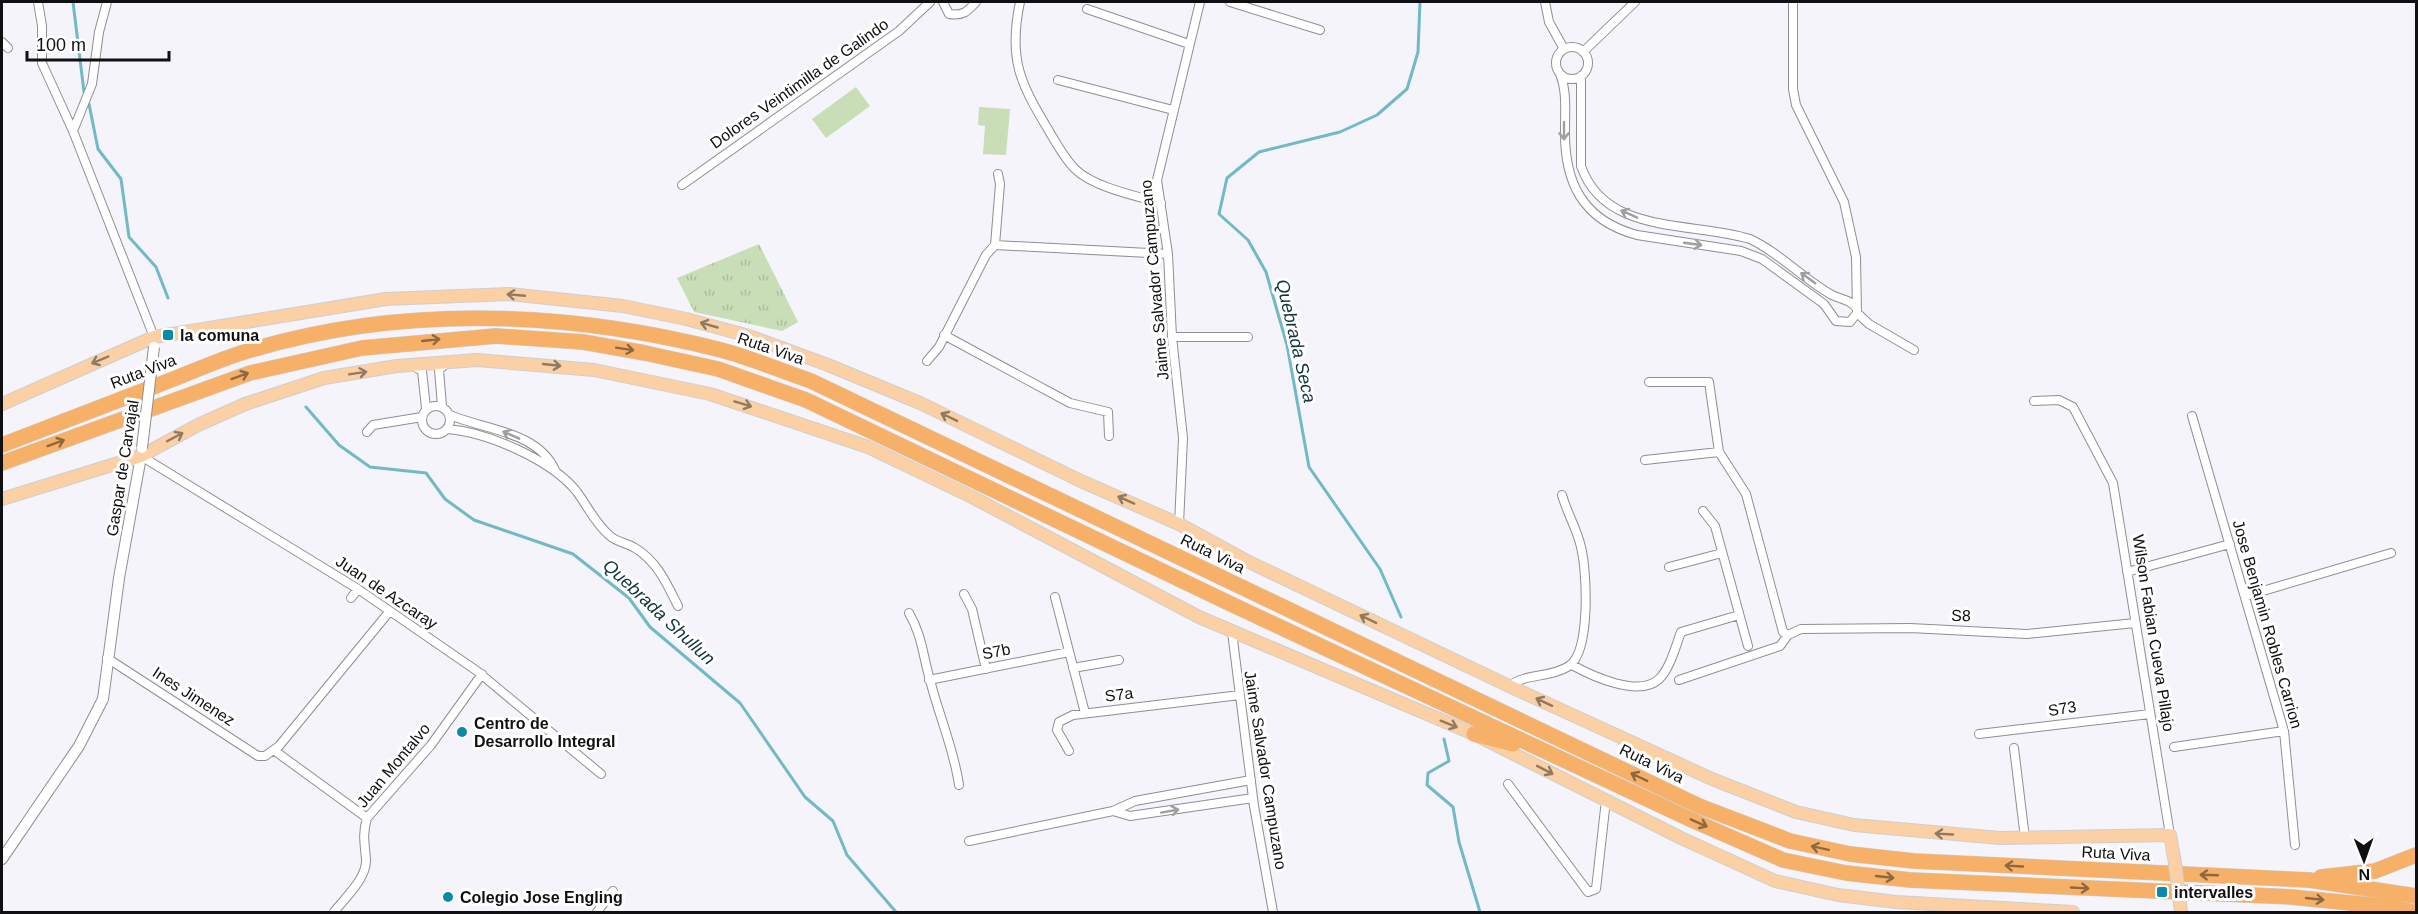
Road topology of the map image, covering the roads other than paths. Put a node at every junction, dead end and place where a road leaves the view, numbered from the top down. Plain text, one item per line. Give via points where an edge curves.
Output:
1 (38, 2) edge
2 (107, 2) edge
3 (930, 2) edge
4 (943, 2) edge
5 (976, 2) edge
6 (1020, 2) edge
7 (1200, 2) edge
8 (1230, 2) edge
9 (1545, 2) edge
10 (1635, 2) edge
11 (1793, 2) edge
12 (1087, 9) dead end
13 (1320, 30) dead end
14 (1189, 44) junction
15 (1564, 49) junction
16 (1583, 52) junction
17 (1560, 74) junction
18 (1581, 76) junction
19 (1058, 80) dead end
20 (1173, 110) junction
21 (73, 131) junction
22 (998, 174) dead end
23 (682, 185) dead end
24 (1161, 203) junction
25 (995, 245) junction
26 (1168, 254) junction
27 (1857, 311) junction
28 (944, 335) junction
29 (1172, 337) junction
30 (1248, 337) dead end
31 (154, 342) junction
32 (1914, 350) dead end
33 (927, 361) dead end
34 (448, 362) junction
35 (412, 365) junction
36 (1649, 382) dead end
37 (2034, 401) dead end
38 (2, 404) edge
39 (442, 406) junction
40 (426, 408) junction
41 (450, 415) junction
42 (2192, 416) dead end
43 (422, 417) junction
44 (447, 429) junction
45 (367, 432) dead end
46 (1109, 436) dead end
47 (2, 445) edge
48 (141, 452) junction
49 (1719, 452) junction
50 (1645, 460) dead end
51 (2, 463) edge
52 (555, 471) junction
53 (1562, 495) dead end
54 (2, 499) edge
55 (1703, 511) dead end
56 (1179, 524) junction
57 (2230, 544) junction
58 (1722, 553) junction
59 (2391, 553) dead end
60 (1669, 567) dead end
61 (2127, 572) junction
62 (358, 589) junction
63 (964, 594) dead end
64 (1055, 597) dead end
65 (2246, 597) junction
66 (351, 598) dead end
67 (678, 606) dead end
68 (389, 612) junction
69 (909, 613) dead end
70 (1739, 615) junction
71 (2135, 623) junction
72 (1232, 632) junction
73 (1788, 635) junction
74 (1748, 646) dead end
75 (1069, 652) junction
76 (107, 658) junction
77 (1119, 660) dead end
78 (1572, 664) junction
79 (1073, 668) junction
80 (986, 669) junction
81 (482, 674) junction
82 (929, 680) junction
83 (1679, 680) dead end
84 (1509, 686) junction
85 (1240, 695) junction
86 (1085, 713) junction
87 (2150, 714) junction
88 (2284, 731) junction
89 (1474, 734) junction
90 (1979, 734) dead end
91 (2174, 747) dead end
92 (2014, 748) dead end
93 (275, 751) junction
94 (1068, 751) dead end
95 (1551, 754) junction
96 (601, 774) dead end
97 (1251, 780) junction
98 (1508, 784) dead end
99 (959, 785) dead end
100 (1253, 798) junction
101 (1606, 800) junction
102 (1113, 811) junction
103 (367, 818) junction
104 (2170, 835) junction
105 (2025, 838) junction
106 (969, 841) dead end
107 (2295, 845) dead end
108 (2416, 855) edge
109 (2, 859) edge
110 (2309, 880) junction
111 (613, 891) dead end
112 (2416, 896) edge
113 (2338, 902) junction
114 (334, 912) edge
115 (597, 912) edge
116 (1273, 912) edge
117 (2073, 912) edge
118 (2181, 912) edge
119 (2369, 912) edge
120 (2414, 912) edge

1 - 21 street, Gaspar de Carvajal via 42,63
2 - 21 street via 92,84
3 - 23 street, Dolores Veintimilla de Galindo via 891,38
4 - 5 street via 949,14 959,16
6 - 24 street via 1014,26 1019,77 1059,146 1076,170
7 - 14 street, Jaime Salvador Campuzano
8 - 13 street
9 - 15 street via 1549,22
10 - 16 street
11 - 27 street via 1796,105 1844,202 1856,257
12 - 14 street
14 - 20 street, Jaime Salvador Campuzano
15 - 16 street via 1577,48
15 - 17 street via 1556,64
16 - 18 street via 1588,62
17 - 18 street via 1570,79
17 -> 27 street via 1565,90 1566,166 1578,193 1602,218 1637,235 1755,256 1824,304 1836,321 1850,322
27 -> 18 street via 1849,301 1831,295 1750,238 1644,221 1602,198 1585,178 1581,166
19 - 20 street
20 - 24 street, Jaime Salvador Campuzano via 1157,180
21 - 31 street, Gaspar de Carvajal
22 - 25 street
24 - 26 street, Jaime Salvador Campuzano
25 - 26 street
25 - 28 street
26 - 29 street, Jaime Salvador Campuzano
27 - 32 street via 1869,324
28 - 33 street
28 - 46 street via 1070,403 1108,412
29 - 30 street
29 - 56 street, Jaime Salvador Campuzano via 1184,438
31 -> 38 main road, Ruta Viva
31 - 48 street, Gaspar de Carvajal, bridge
56 -> 31 main road, Ruta Viva via 828,364 748,336 623,306 509,294 386,299
34 - 35 main road
34 - 39 street via 439,370
34 -> 72 main road via 515,362 594,370 710,394 778,415 868,447 952,487
35 - 40 street via 422,371
48 -> 35 main road via 244,404 324,378
36 - 49 street via 1710,382
37 - 61 street, Wilson Fabian Cueva Pillajo via 2059,400 2073,407 2083,423 2113,483
39 - 40 street
39 - 41 street
40 - 43 street
41 - 44 street
52 -> 41 street via 549,458 530,444
42 - 57 street, Jose Benjamin Robles Carrion
43 - 44 street via 428,432 438,434
43 - 45 street via 373,425
44 - 52 street via 464,430 499,442
110 -> 47 highway, Ruta Viva via 1914,861 1850,854 1790,841 1699,806 811,381 724,351 648,334 585,324 495,318 358,326 238,354
48 - 54 main road
48 - 62 street, Juan de Azcaray
48 - 76 street, Gaspar de Carvajal
49 - 50 street
49 - 73 street via 1746,494 1780,622
51 -> 95 highway via 250,373 362,348 496,336 584,342 645,353 718,369 806,400
52 - 67 street via 577,492 587,512 611,537 635,548 660,570
53 - 78 street via 1582,548 1586,600 1582,647
55 - 58 street via 1715,526
84 -> 56 main road, Ruta Viva via 1245,560
57 - 61 street
57 - 65 street, Jose Benjamin Robles Carrion
58 - 60 street
58 - 70 street
59 - 65 street
61 - 71 street, Wilson Fabian Cueva Pillajo
62 - 66 street
62 - 68 street, Juan de Azcaray
63 - 80 street via 972,609
64 - 75 street, S7a
65 - 88 street, Jose Benjamin Robles Carrion
68 - 81 street, Juan de Azcaray
68 - 93 street
69 - 82 street via 920,630
70 - 74 street
70 - 78 street via 1682,632 1662,677 1646,685 1610,683
71 - 73 street, S8 via 2027,634 1899,628 1801,629
71 - 87 street, Wilson Fabian Cueva Pillajo
72 - 85 street, Jaime Salvador Campuzano
72 -> 89 main road
73 - 83 street, S8 via 1780,645
75 - 79 street, S7a
75 - 80 street, S7b
76 - 93 street, Ines Jimenez via 258,756
76 - 109 street, Gaspar de Carvajal via 103,699 93,720
77 - 79 street
78 - 84 street
79 - 86 street, S7a
80 - 82 street, S7b
81 - 96 street, Juan de Azcaray via 546,721
81 - 103 street, Juan Montalvo via 431,745
82 - 99 street via 956,763
105 -> 84 main road, Ruta Viva via 1854,825 1796,813
85 - 86 street, S7a
85 - 97 street, Jaime Salvador Campuzano
86 - 94 street via 1059,722 1057,730
87 - 90 street, S73
87 - 104 street, Wilson Fabian Cueva Pillajo
88 - 91 street
88 - 107 street, Jose Benjamin Robles Carrion
89 - 95 highway
89 -> 101 main road
92 - 105 street
93 - 103 street
95 -> 113 highway via 1783,860 1846,873 1910,880
97 - 100 street, Jaime Salvador Campuzano
97 - 102 street via 1135,801
98 - 101 street via 1588,892 1596,889
102 -> 100 street via 1130,816
100 - 116 street, Jaime Salvador Campuzano
101 - 117 main road via 1775,881 1838,895 1896,902
102 - 106 street
103 - 114 street, Juan Montalvo via 363,832 364,871
104 - 105 main road, Ruta Viva
104 - 118 main road, Wilson Fabian Cueva Pillajo, bridge
108 - 110 highway via 2375,871
110 - 112 highway, Ruta Viva
111 - 115 street
113 - 119 highway
113 - 120 highway

